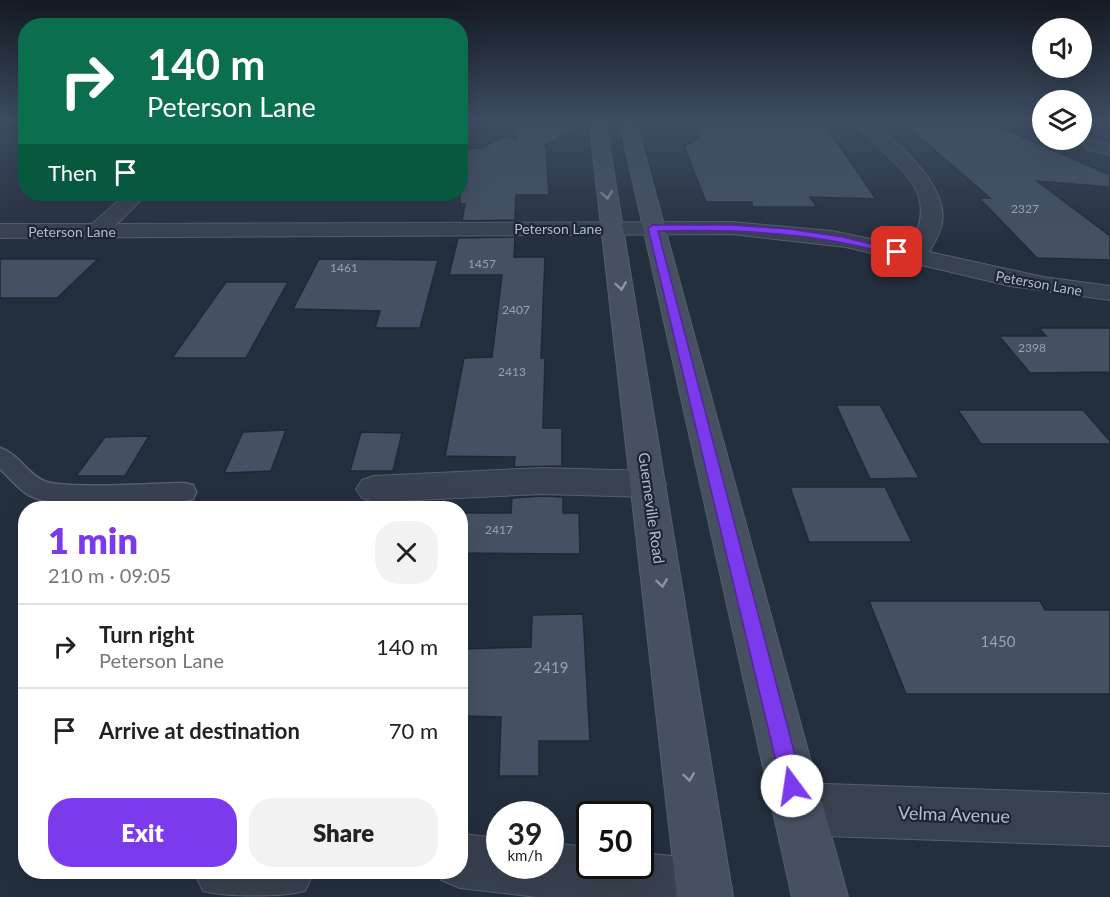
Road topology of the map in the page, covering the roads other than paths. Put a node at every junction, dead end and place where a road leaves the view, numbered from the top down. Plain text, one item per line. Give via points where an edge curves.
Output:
1 (603, 161) edge
2 (637, 161) edge
3 (901, 161) edge
4 (129, 201) edge
5 (612, 228) junction
6 (653, 228) junction
7 (0, 231) edge
8 (97, 231) junction
9 (915, 256) junction
10 (1110, 293) edge
11 (0, 456) edge
12 (649, 484) junction
13 (374, 489) dead end
14 (184, 492) dead end
15 (798, 810) junction
16 (1110, 820) edge
17 (468, 862) edge
18 (486, 864) edge
19 (564, 873) edge
20 (705, 892) edge
21 (820, 897) edge

1 -> 5 main road, Guerneville Road
2 - 6 main road
3 - 9 street via 919,179 933,207 932,222
4 - 8 street
5 - 6 street, Peterson Lane
5 - 8 street, Peterson Lane
5 -> 12 main road, Guerneville Road
6 - 9 street, Peterson Lane via 789,232
6 - 15 main road
7 - 8 street, Peterson Lane
9 - 10 street, Peterson Lane via 1029,284
11 - 14 lane via 37,489 66,494
12 - 13 street via 542,481
12 -> 20 main road, Guerneville Road
15 - 16 street, Velma Avenue
15 - 21 main road
17 - 18 street
19 - 20 street

